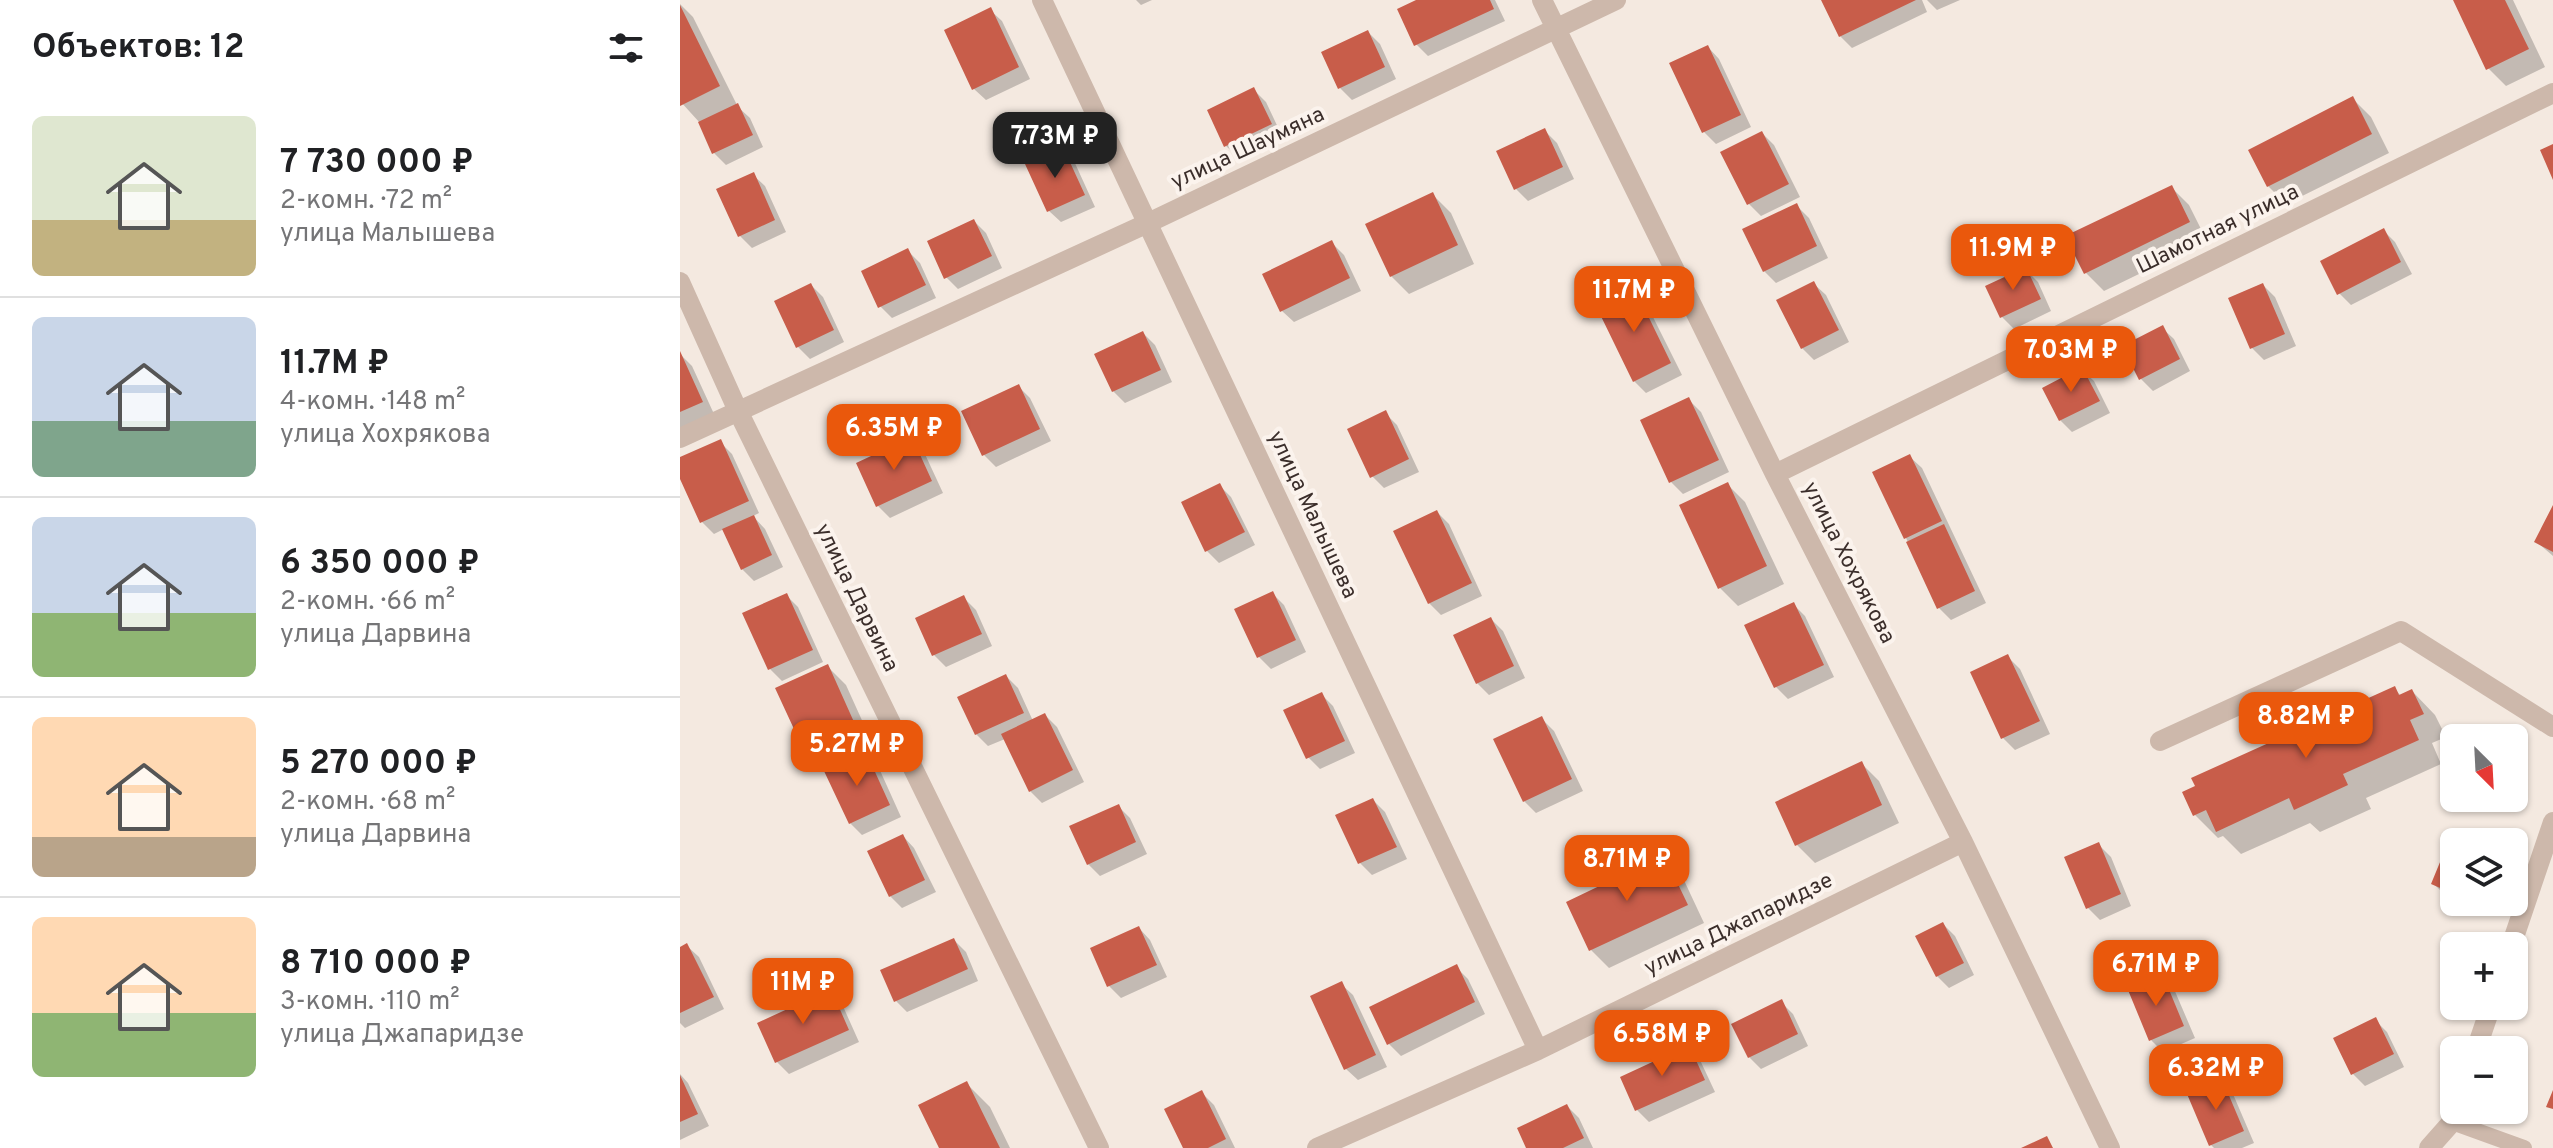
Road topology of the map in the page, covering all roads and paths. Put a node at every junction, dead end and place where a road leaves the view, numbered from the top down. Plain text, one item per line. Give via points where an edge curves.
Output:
1 (1042, 0) edge
2 (1542, 0) edge
3 (1616, 0) edge
4 (1555, 29) junction
5 (2553, 93) edge
6 (1148, 223) junction
7 (680, 282) edge
8 (738, 411) junction
9 (680, 438) edge
10 (1775, 474) junction
11 (2553, 727) edge
12 (2160, 741) dead end
13 (2553, 822) edge
14 (1963, 842) junction
15 (2516, 932) edge
16 (1538, 1050) junction
17 (2448, 1124) edge
18 (2472, 1124) edge
19 (1099, 1148) edge
20 (1317, 1148) edge
21 (2110, 1148) edge
22 (2429, 1148) edge
23 (2524, 1148) edge

1 - 6 street, улица Малышева
2 - 4 street, улица Хохрякова
3 - 4 street, улица Шаумяна
4 - 6 street, улица Шаумяна
4 - 10 street, улица Хохрякова
5 - 10 street, Шамотная улица
6 - 8 street, улица Шаумяна
6 - 16 street, улица Малышева
7 - 8 street, улица Дарвина
8 - 9 street, улица Шаумяна
8 - 19 street, улица Дарвина
10 - 14 street, улица Хохрякова
11 - 12 street via 2401,631
13 - 15 street
14 - 16 street, улица Джапаридзе
14 - 21 street, улица Хохрякова
16 - 20 street, улица Джапаридзе
17 - 22 street
18 - 23 lane

